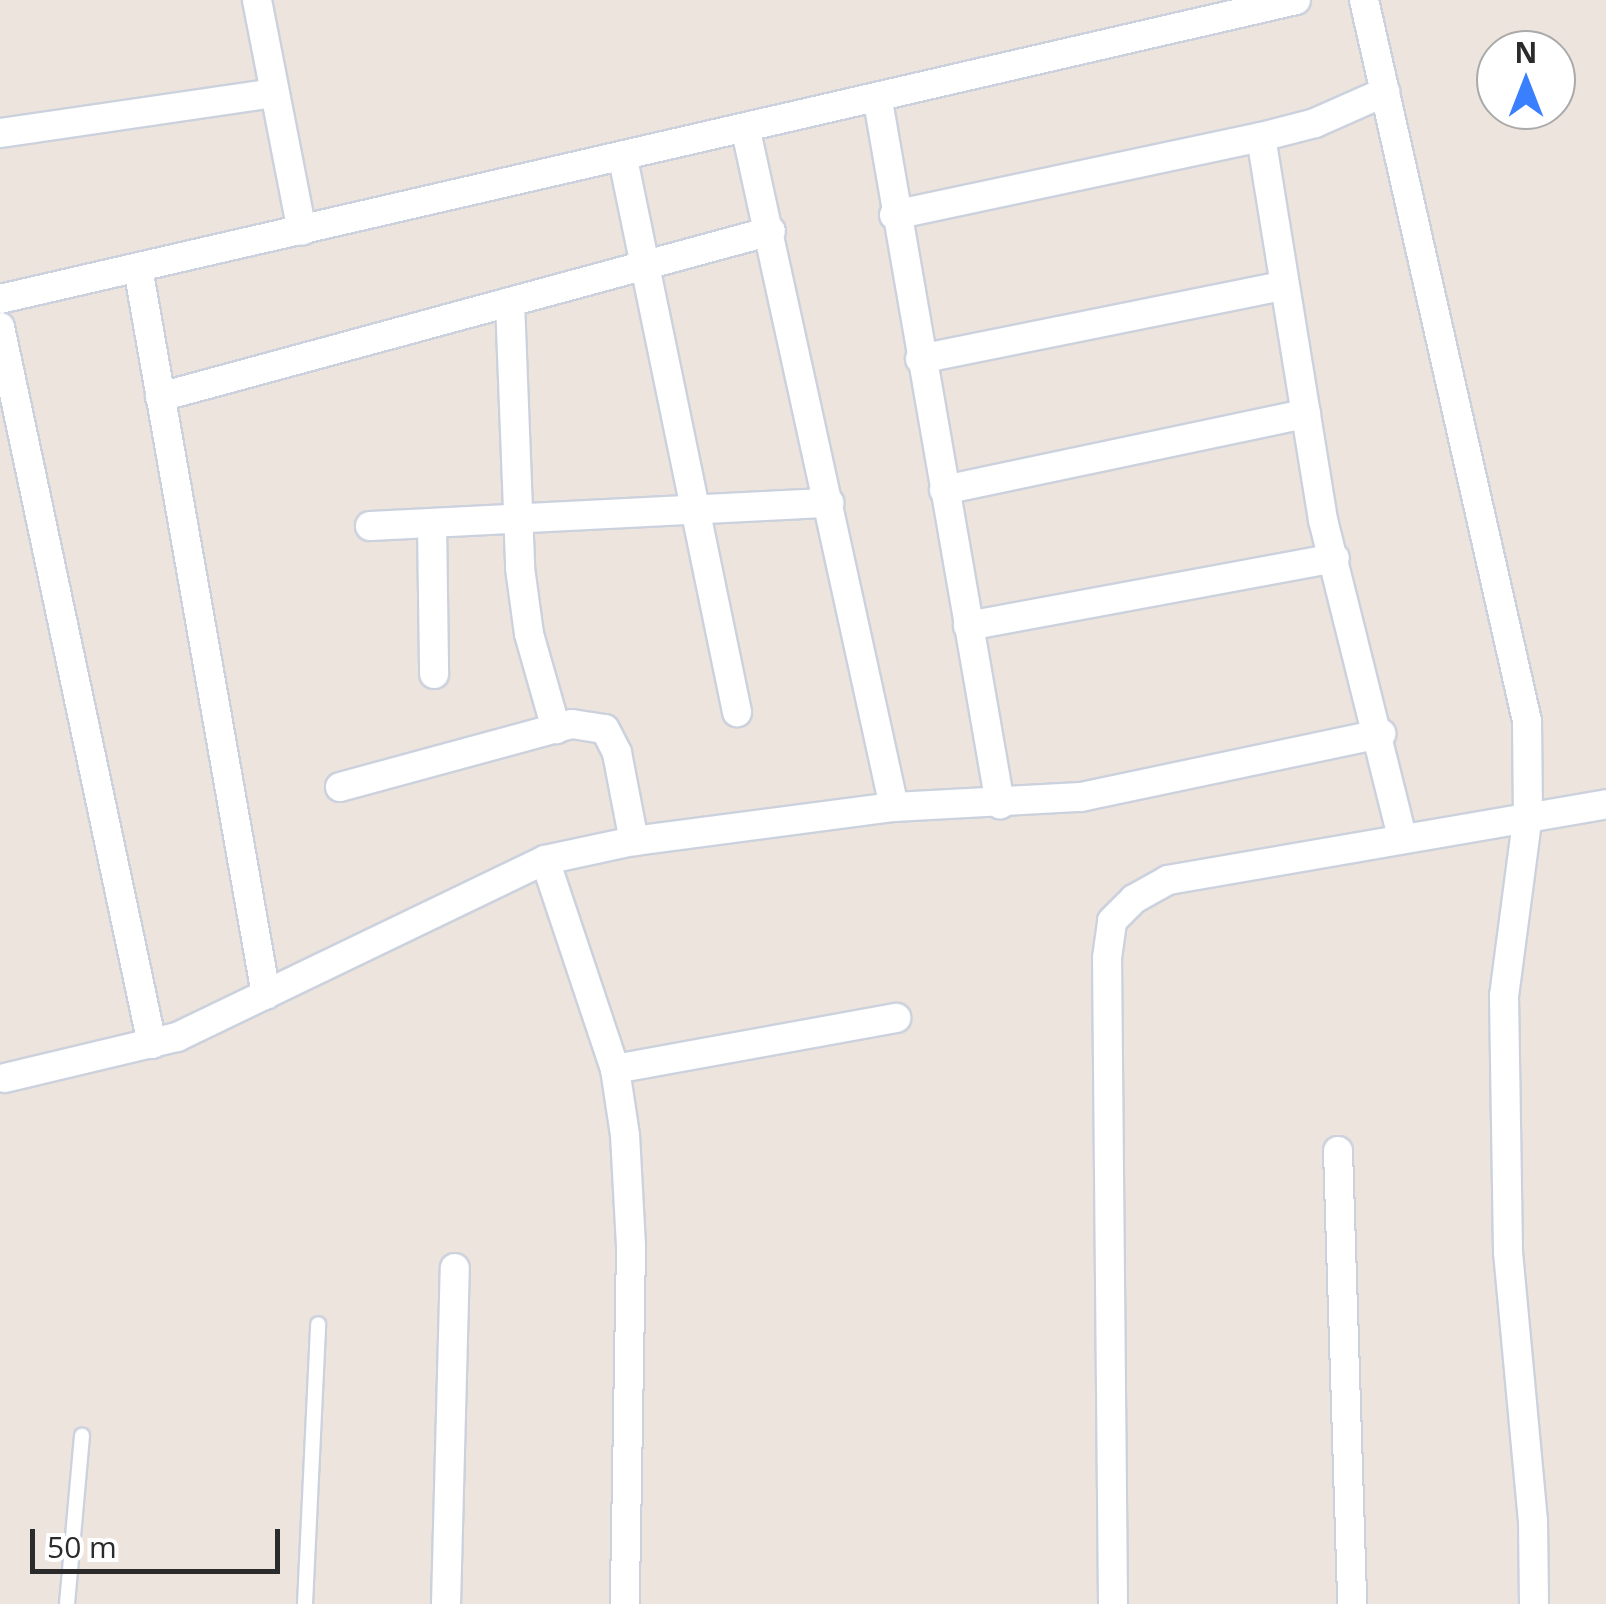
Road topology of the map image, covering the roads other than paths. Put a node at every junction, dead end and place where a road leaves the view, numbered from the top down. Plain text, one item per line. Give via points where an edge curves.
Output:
1 (257, 0) edge
2 (1296, 0) edge
3 (1364, 0) edge
4 (1385, 92) junction
5 (274, 93) junction
6 (878, 101) junction
7 (746, 131) junction
8 (0, 133) edge
9 (1260, 137) junction
10 (623, 159) junction
11 (894, 214) junction
12 (302, 231) junction
13 (772, 231) junction
14 (645, 266) junction
15 (138, 268) junction
16 (1282, 286) junction
17 (0, 299) edge
18 (510, 302) junction
19 (0, 327) edge
20 (920, 360) junction
21 (160, 396) junction
22 (1306, 414) junction
23 (944, 490) junction
24 (829, 502) junction
25 (696, 509) junction
26 (517, 518) junction
27 (432, 523) junction
28 (370, 526) dead end
29 (1335, 558) junction
30 (968, 626) junction
31 (434, 674) dead end
32 (737, 712) dead end
33 (556, 729) junction
34 (1382, 734) junction
35 (340, 787) dead end
36 (1000, 804) junction
37 (1606, 804) edge
38 (894, 806) junction
39 (1528, 814) junction
40 (1402, 836) junction
41 (634, 841) junction
42 (545, 860) junction
43 (266, 995) junction
44 (896, 1018) dead end
45 (152, 1044) junction
46 (615, 1069) junction
47 (2, 1073) edge
48 (1338, 1151) dead end
49 (455, 1268) dead end
50 (318, 1324) dead end
51 (82, 1436) dead end
52 (67, 1604) edge
53 (305, 1604) edge
54 (446, 1604) edge
55 (625, 1604) edge
56 (1113, 1604) edge
57 (1352, 1604) edge
58 (1534, 1604) edge

1 - 5 street
2 - 6 street
3 - 4 street
4 - 9 street via 1315,123
4 - 39 street via 1527,720
5 - 8 street
5 - 12 street
6 - 7 street
6 - 11 street
7 - 10 street
7 - 13 street
9 - 11 street
9 - 16 street
10 - 12 street
10 - 14 street
11 - 20 street
12 - 15 street
13 - 14 street
13 - 24 street
14 - 18 street
14 - 25 street
15 - 17 street
15 - 21 street
16 - 20 street
16 - 22 street
18 - 21 street
18 - 26 street
19 - 45 street
20 - 23 street
21 - 43 street
22 - 23 street
22 - 29 street
23 - 30 street
24 - 25 street
24 - 38 street
25 - 26 street
25 - 32 street
26 - 27 street
26 - 33 street via 529,634
27 - 28 street
27 - 31 street
29 - 30 street
29 - 34 street
30 - 36 street
33 - 35 street
33 - 41 street via 605,729 617,753
34 - 36 street via 1081,796
34 - 40 street
36 - 38 street
37 - 39 street
38 - 41 street
39 - 40 street
39 - 58 street via 1504,996 1508,1252 1533,1521
40 - 56 street via 1168,880 1134,899 1112,922 1107,958
41 - 42 street
42 - 43 street
42 - 46 street
43 - 45 street
44 - 46 street
45 - 47 street
46 - 55 street via 631,1246
48 - 57 street
49 - 54 street
50 - 53 lane
51 - 52 lane

